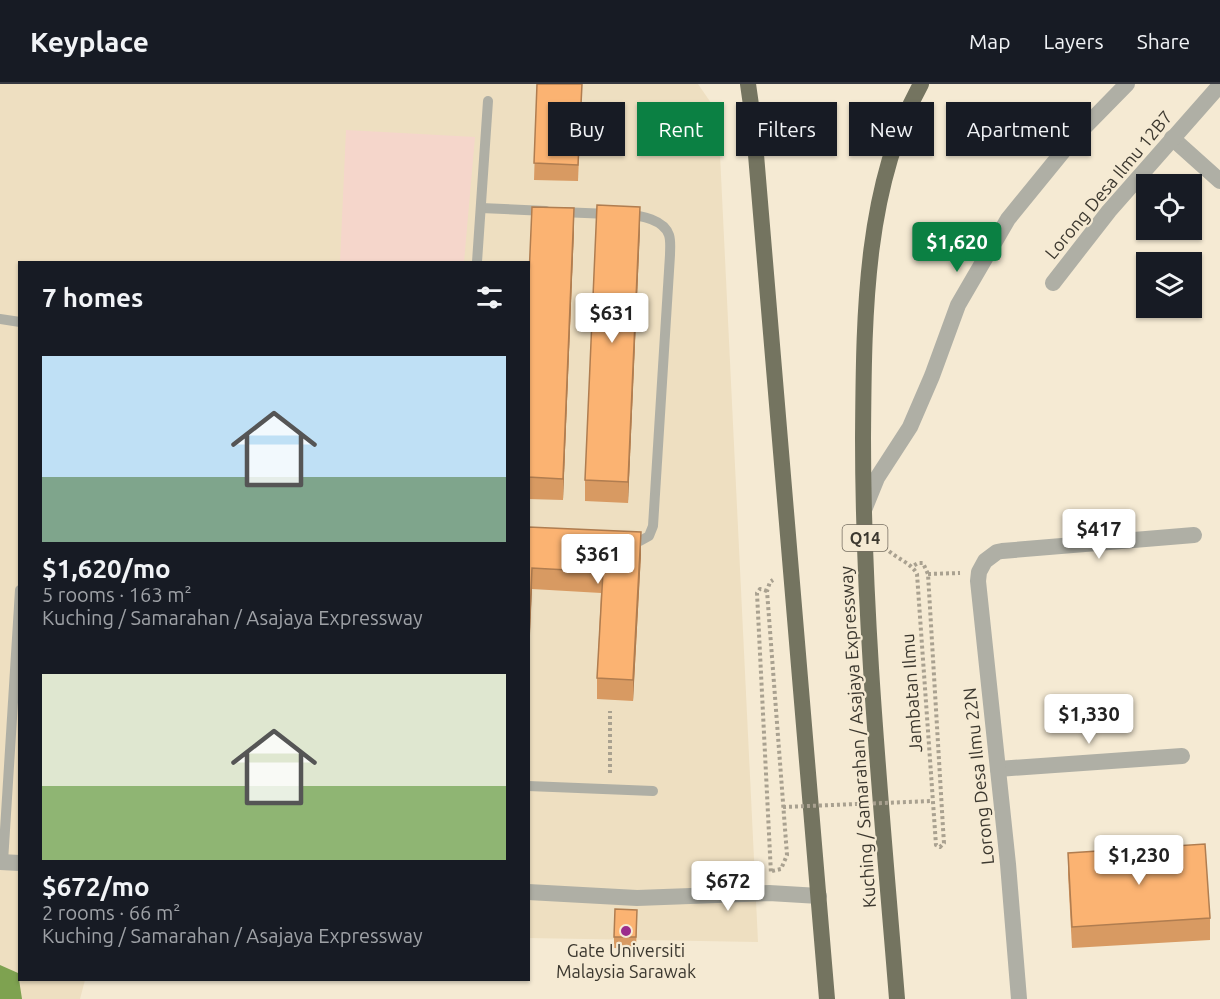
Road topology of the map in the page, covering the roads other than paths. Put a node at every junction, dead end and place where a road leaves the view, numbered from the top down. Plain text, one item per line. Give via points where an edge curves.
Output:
1 (748, 84) edge
2 (921, 84) edge
3 (1127, 84) edge
4 (1220, 85) edge
5 (488, 101) dead end
6 (1172, 138) junction
7 (1220, 181) edge
8 (481, 208) junction
9 (477, 261) edge
10 (1053, 284) dead end
11 (0, 319) edge
12 (18, 322) edge
13 (863, 511) junction
14 (1194, 536) dead end
15 (611, 540) edge
16 (18, 632) edge
17 (1182, 756) dead end
18 (998, 769) junction
19 (530, 786) edge
20 (653, 791) dead end
21 (7, 862) edge
22 (530, 892) edge
23 (819, 896) junction
24 (827, 999) edge
25 (897, 999) edge
26 (1018, 999) edge

1 - 23 highway
2 - 13 highway, Kuching / Samarahan / Asajaya Expressway / Q14 via 898,138 874,234 865,319
3 - 13 street via 1074,138 1008,219 958,305 910,427 877,478
4 - 6 street, Lorong Desa Ilmu 12B7
5 - 8 lane
6 - 7 street
6 - 10 street, Lorong Desa Ilmu 12B7
8 - 9 lane
8 - 15 lane via 639,215 657,223 669,236 653,526 649,537 640,540
11 - 12 lane
13 - 25 highway, Kuching / Samarahan / Asajaya Expressway / Q14
14 - 18 street, Lorong Desa Ilmu 22N via 1002,550 985,561 979,572 981,618
16 - 21 lane
17 - 18 street
18 - 26 street, Lorong Desa Ilmu 22N
19 - 20 lane
22 - 23 street via 637,898 769,893
23 - 24 highway

